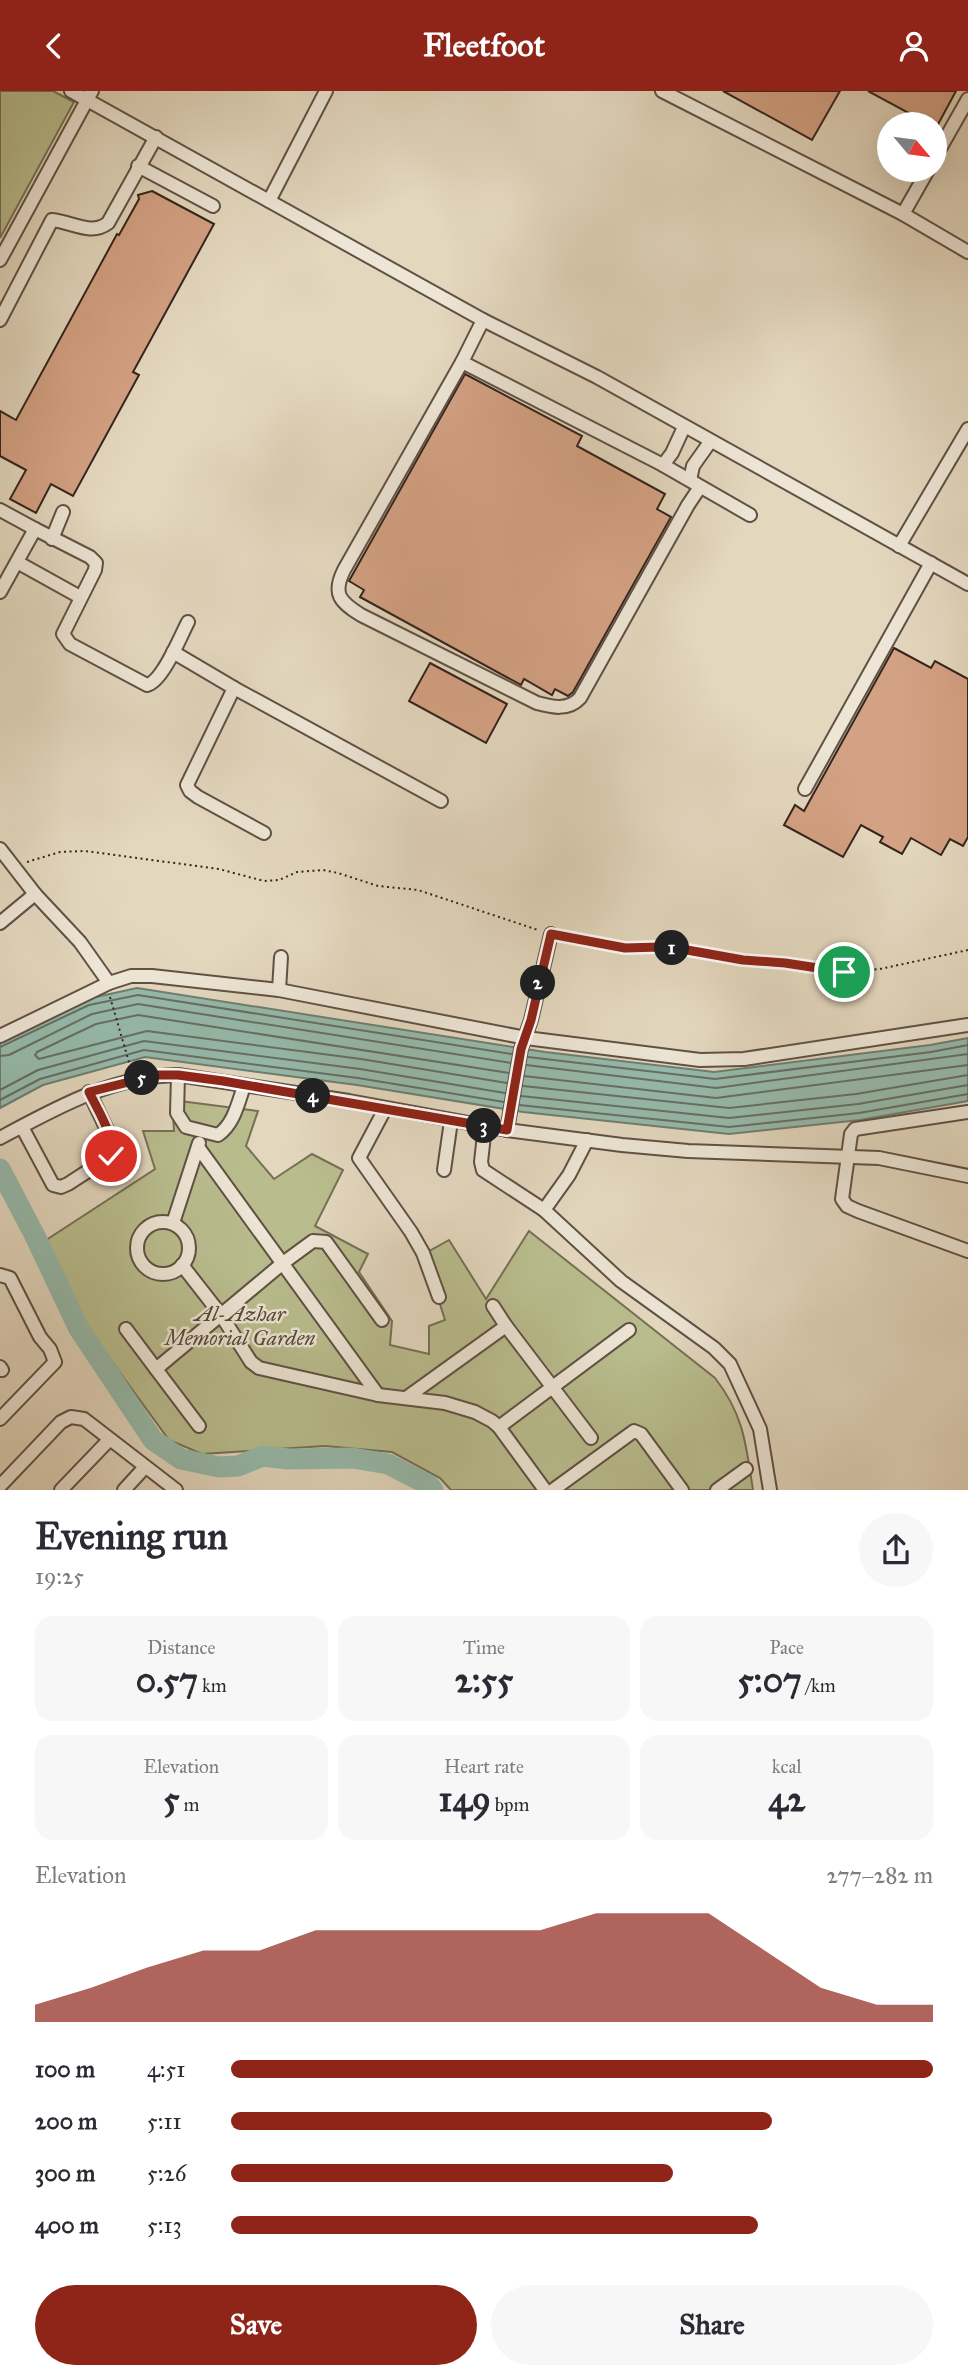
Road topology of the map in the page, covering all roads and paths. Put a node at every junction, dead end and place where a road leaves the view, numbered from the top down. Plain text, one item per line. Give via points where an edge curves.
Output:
1 (71, 91) edge
2 (326, 91) edge
3 (662, 91) edge
4 (90, 96) edge
5 (968, 99) edge
6 (947, 136) edge
7 (156, 137) junction
8 (138, 166) junction
9 (921, 182) edge
10 (269, 201) junction
11 (213, 206) dead end
12 (903, 214) junction
13 (968, 252) edge
14 (0, 260) edge
15 (0, 320) edge
16 (483, 320) junction
17 (462, 362) junction
18 (684, 427) junction
19 (968, 429) edge
20 (710, 442) junction
21 (663, 465) junction
22 (695, 483) junction
23 (0, 510) edge
24 (63, 512) dead end
25 (750, 515) dead end
26 (35, 529) junction
27 (52, 539) junction
28 (899, 546) junction
29 (17, 562) junction
30 (931, 563) junction
31 (968, 584) edge
32 (0, 592) edge
33 (80, 597) junction
34 (188, 622) dead end
35 (173, 652) junction
36 (234, 688) junction
37 (805, 789) dead end
38 (440, 801) dead end
39 (264, 833) dead end
40 (0, 849) edge
41 (12, 866) junction
42 (35, 894) junction
43 (0, 923) edge
44 (551, 934) junction
45 (968, 950) edge
46 (281, 957) dead end
47 (109, 983) junction
48 (279, 991) junction
49 (110, 998) dead end
50 (968, 1025) edge
51 (0, 1036) edge
52 (523, 1043) junction
53 (130, 1066) dead end
54 (178, 1075) junction
55 (244, 1086) junction
56 (89, 1092) junction
57 (385, 1109) junction
58 (968, 1112) edge
59 (451, 1121) junction
60 (485, 1126) junction
61 (22, 1127) junction
62 (507, 1130) junction
63 (202, 1132) junction
64 (0, 1139) edge
65 (587, 1140) junction
66 (198, 1147) junction
67 (847, 1156) junction
68 (444, 1170) dead end
69 (968, 1176) edge
70 (544, 1210) junction
71 (173, 1223) junction
72 (968, 1251) edge
73 (283, 1263) junction
74 (183, 1265) junction
75 (0, 1275) edge
76 (439, 1297) dead end
77 (493, 1306) dead end
78 (220, 1315) junction
79 (382, 1320) dead end
80 (506, 1326) junction
81 (126, 1329) dead end
82 (629, 1330) dead end
83 (156, 1369) junction
84 (551, 1389) junction
85 (378, 1395) junction
86 (406, 1398) junction
87 (0, 1419) edge
88 (199, 1426) dead end
89 (499, 1427) junction
90 (590, 1439) dead end
91 (109, 1440) junction
92 (145, 1467) junction
93 (746, 1469) dead end
94 (0, 1486) edge
95 (61, 1490) edge
96 (124, 1490) edge
97 (176, 1490) edge
98 (545, 1490) edge
99 (553, 1490) edge
100 (682, 1490) edge
101 (717, 1490) edge
102 (770, 1490) edge

1 - 4 street
2 - 10 street
3 - 12 street
4 - 7 street
4 - 14 street
5 - 6 street
7 - 8 street
7 - 10 street
8 - 11 street
8 - 15 street via 108,223 100,229 52,220
9 - 12 street
10 - 16 street
12 - 13 street
16 - 17 street
16 - 18 street
17 - 21 street
17 - 22 street via 340,579 342,601 361,615 537,703 559,708 575,702
18 - 20 street
18 - 21 street
19 - 28 street
20 - 22 street via 693,467
20 - 28 street
21 - 22 street
22 - 25 street
23 - 26 street
24 - 27 street
26 - 27 street
26 - 29 street
27 - 33 street via 96,563
28 - 30 street
29 - 32 street
29 - 33 street
30 - 31 street
30 - 37 street
33 - 35 street via 62,631 70,643 149,686
34 - 35 street
35 - 36 street
36 - 38 street
36 - 39 street via 187,787
40 - 41 street
41 - 42 street
41 - 44 path via 60,852 85,851 219,869 264,881 323,870 378,887 418,890
42 - 43 street
42 - 47 street via 80,942
44 - 45 path via 625,948 660,947 844,972
44 - 52 street
46 - 48 street
47 - 48 street via 152,976
47 - 51 street
48 - 52 street via 480,1027
49 - 53 path
50 - 52 street via 744,1059 700,1060
52 - 62 street
54 - 55 street
54 - 56 street via 157,1075
54 - 63 street via 177,1112 186,1127
55 - 57 street
55 - 63 street via 223,1131 218,1135
56 - 61 street
56 - 61 street via 113,1152 68,1184 53,1185
57 - 59 street
57 - 76 street via 359,1158 423,1253
58 - 67 street via 855,1129
59 - 60 street
59 - 68 street
60 - 62 street
60 - 70 street via 483,1170
61 - 64 street
62 - 65 street
63 - 66 street
65 - 67 street via 688,1151
65 - 70 street
66 - 71 street
66 - 73 street
67 - 69 street
67 - 72 street via 842,1199 847,1206
70 - 102 street via 621,1281 730,1364 760,1429
71 - 74 street via 188,1242
71 - 74 street via 145,1228 139,1235 137,1254 156,1274
73 - 78 street
73 - 79 street via 313,1241 326,1242
73 - 85 street
74 - 78 street
75 - 87 street via 10,1277 55,1362
77 - 80 street
78 - 83 street
78 - 85 street via 251,1362 264,1371
80 - 84 street
80 - 86 street
81 - 83 street
82 - 84 street
83 - 88 street
84 - 89 street
84 - 90 street
85 - 86 street
86 - 89 street via 475,1412
89 - 98 street
91 - 92 street
91 - 94 street via 84,1419 71,1417
91 - 95 street
92 - 96 street
92 - 97 street
93 - 101 street
99 - 100 street via 634,1431 641,1434

